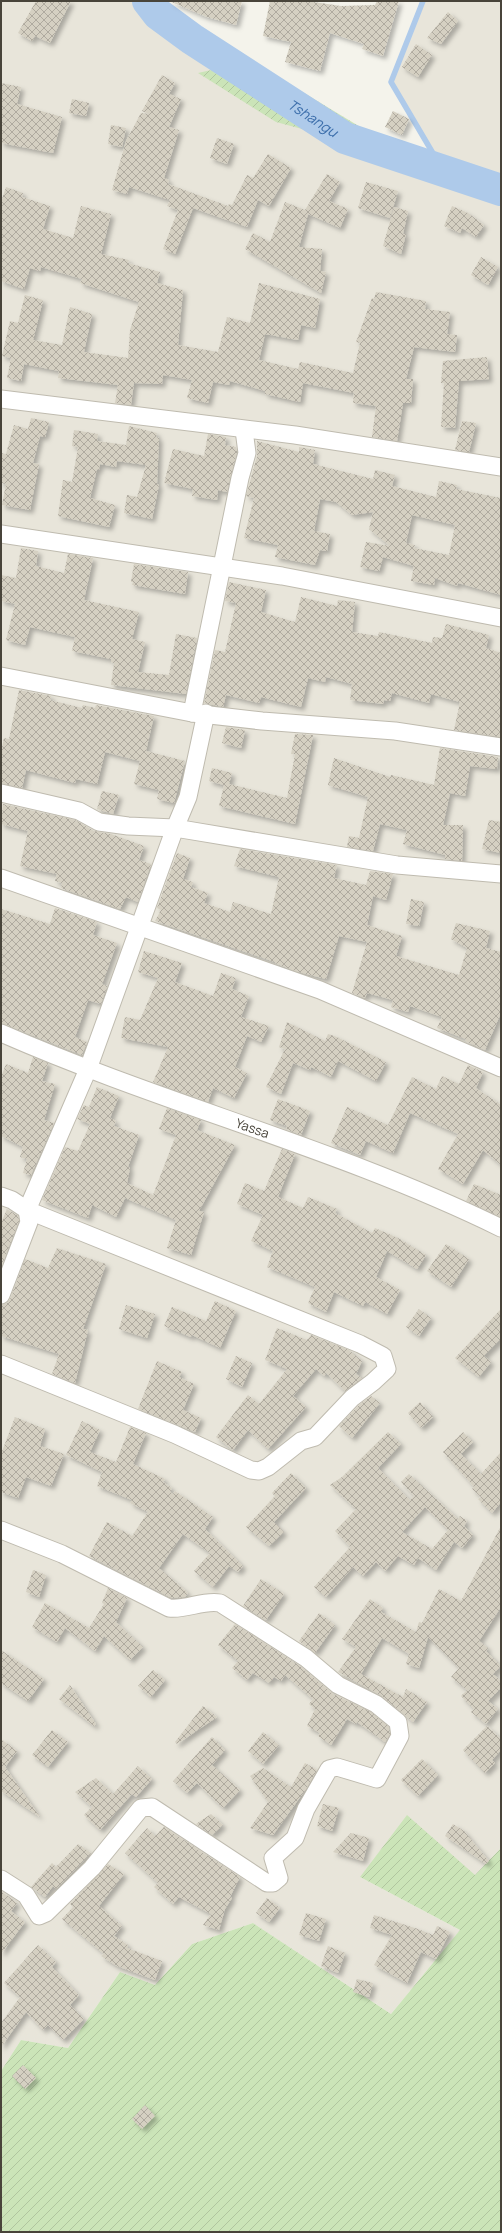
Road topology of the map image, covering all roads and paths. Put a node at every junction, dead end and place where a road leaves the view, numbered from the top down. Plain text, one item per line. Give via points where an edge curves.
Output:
1 (1, 399) edge
2 (244, 430) junction
3 (501, 467) edge
4 (1, 534) edge
5 (222, 567) junction
6 (501, 618) edge
7 (1, 676) edge
8 (199, 713) junction
9 (501, 747) edge
10 (1, 793) edge
11 (175, 828) junction
12 (501, 874) edge
13 (1, 878) edge
14 (139, 927) junction
15 (1, 1033) edge
16 (501, 1068) edge
17 (88, 1069) junction
18 (1, 1196) edge
19 (27, 1210) junction
20 (501, 1228) edge
21 (1, 1295) edge
22 (1, 1364) edge
23 (1, 1530) edge
24 (1, 1879) edge

1 - 2 street
2 - 3 street via 295,435
2 - 5 street via 247,453
4 - 5 street
5 - 6 street
5 - 8 street
7 - 8 street
8 - 9 street via 262,721 395,731
8 - 11 street via 188,797
10 - 11 street via 79,811 99,822
11 - 12 street via 397,865
11 - 14 street
13 - 14 street
14 - 16 street via 320,990
14 - 17 street
15 - 17 street, Yassa
17 - 19 street
17 - 20 street, Yassa via 331,1156 466,1211
18 - 19 street
19 - 21 street via 29,1222
19 - 22 street via 360,1344 383,1356 387,1369 352,1398 316,1437 301,1441 259,1471 251,1470 174,1434
23 - 24 street via 62,1554 169,1608 181,1609 194,1604 220,1603 306,1658 338,1685 376,1704 398,1722 400,1736 377,1779 337,1767 329,1769 306,1808 295,1838 273,1858 279,1878 273,1883 267,1883 152,1807 141,1808 92,1868 46,1913 39,1916 26,1894

